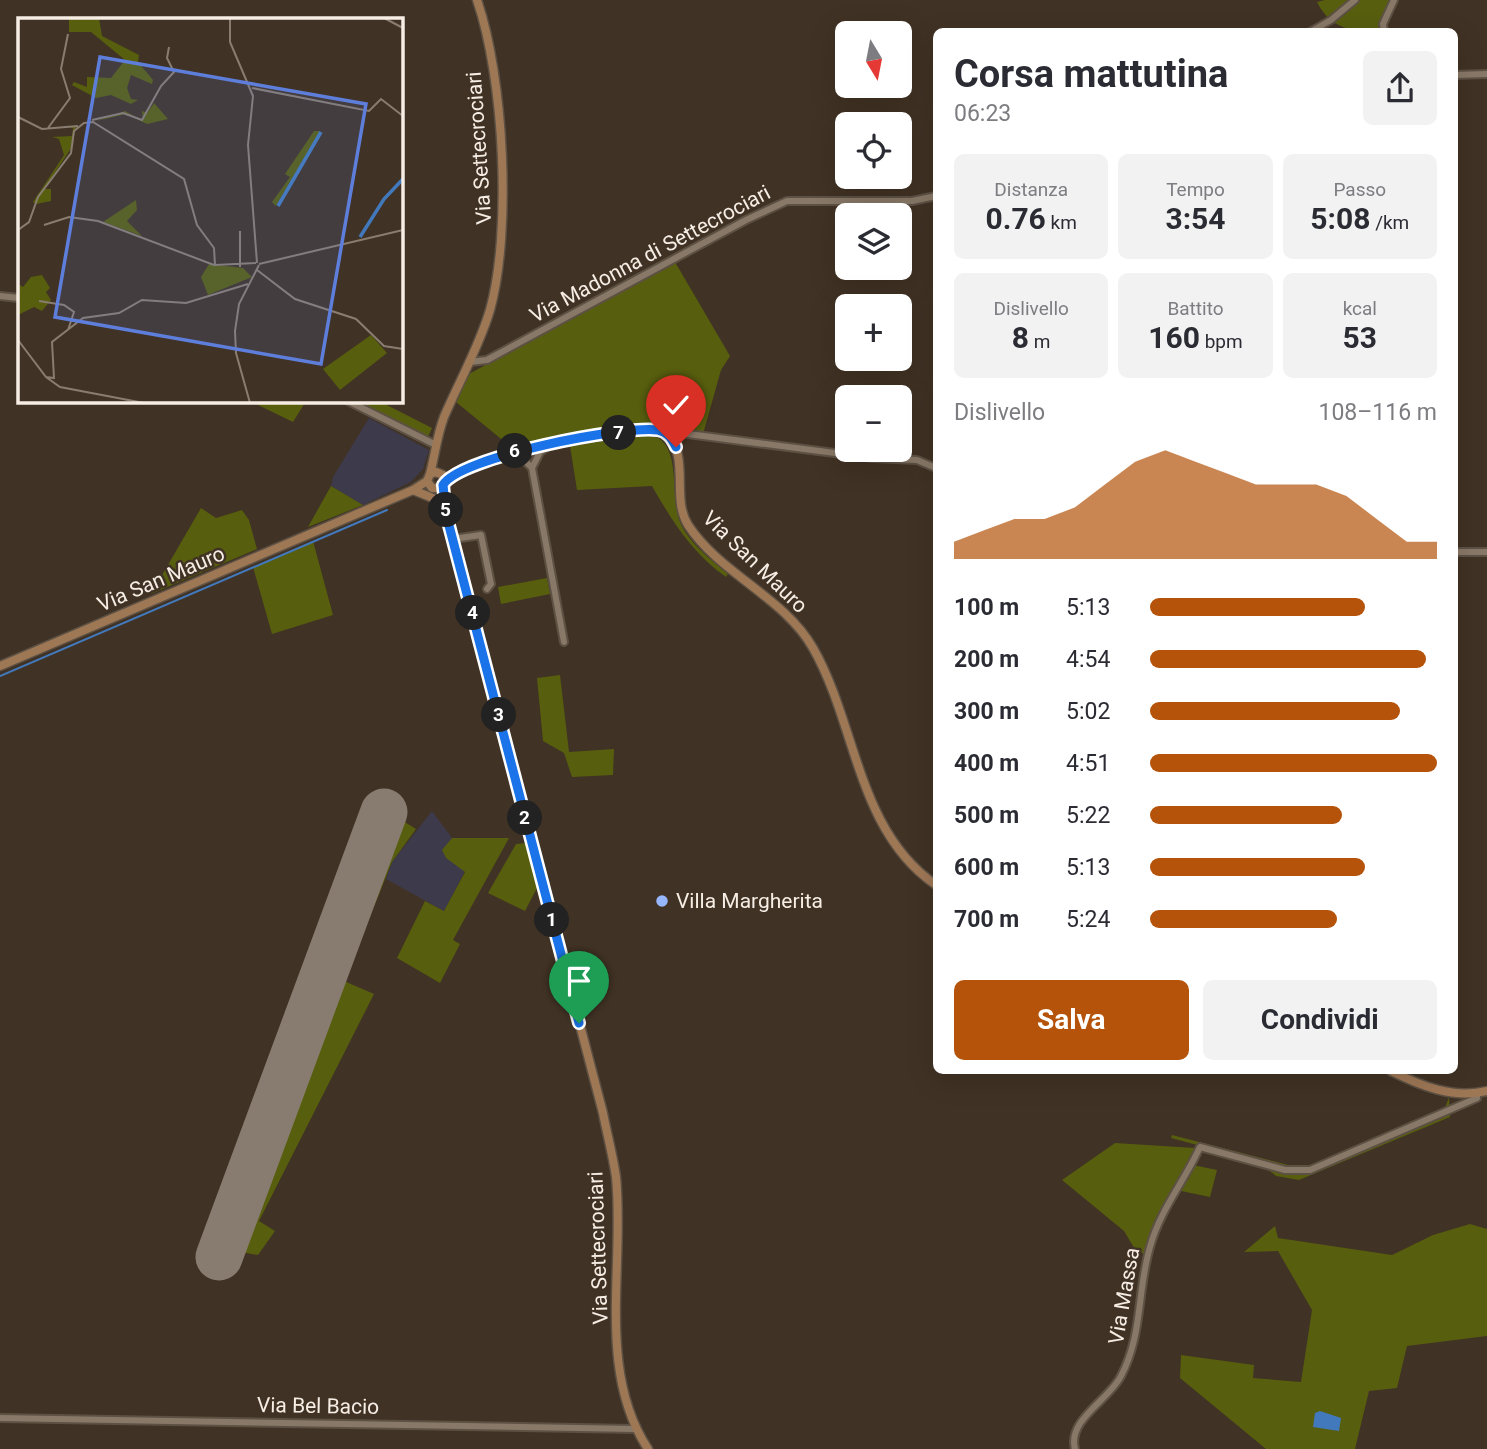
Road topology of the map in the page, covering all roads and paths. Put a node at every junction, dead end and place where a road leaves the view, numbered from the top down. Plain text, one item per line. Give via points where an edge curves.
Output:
1 (477, 0) edge
2 (1354, 0) edge
3 (1394, 0) edge
4 (1317, 28) edge
5 (1384, 28) edge
6 (1487, 74) edge
7 (1458, 75) edge
8 (933, 197) edge
9 (0, 296) edge
10 (18, 298) edge
11 (469, 362) junction
12 (350, 402) edge
13 (659, 430) junction
14 (550, 445) junction
15 (436, 449) junction
16 (529, 449) junction
17 (509, 452) junction
18 (532, 464) junction
19 (933, 467) edge
20 (436, 480) junction
21 (413, 490) junction
22 (446, 514) junction
23 (453, 539) junction
24 (1458, 552) edge
25 (1487, 552) edge
26 (487, 589) dead end
27 (564, 642) dead end
28 (0, 667) edge
29 (933, 883) edge
30 (1399, 1074) edge
31 (1487, 1091) edge
32 (1477, 1093) junction
33 (0, 1418) edge
34 (635, 1429) junction
35 (648, 1449) edge
36 (1075, 1449) edge

1 - 11 main road, Via Settecrociari via 486,26 495,97 502,246 489,310
2 - 4 street
3 - 5 street
6 - 7 street
8 - 11 street, Via Madonna di Settecrociari via 912,201 787,201 487,360
9 - 10 street
11 - 15 main road, Via Settecrociari via 443,420
12 - 15 street
13 - 14 main road, Via San Mauro
13 - 19 street via 909,459
13 - 29 main road, Via San Mauro via 667,433 676,447 682,509 689,526 803,632 828,678 855,763 894,846 916,872
14 - 16 main road, Via San Mauro
14 - 18 street
15 - 20 main road, Via Settecrociari
16 - 17 main road, Via San Mauro
16 - 18 street
17 - 18 street
17 - 20 main road, Via San Mauro
18 - 27 street
20 - 21 main road, Via San Mauro
20 - 22 main road, Via Settecrociari
21 - 22 main road via 435,499
21 - 28 main road, Via San Mauro
22 - 23 main road, Via Settecrociari
23 - 26 street via 481,535 491,584
23 - 34 main road, Via Settecrociari via 603,1113 615,1177 620,1387
24 - 25 street
30 - 32 main road via 1448,1093
31 - 32 main road
32 - 36 street, Via Massa via 1476,1098 1310,1170 1285,1170 1200,1147 1157,1222 1141,1278 1133,1351 1112,1392 1076,1428
33 - 34 street, Via Bel Bacio
34 - 35 main road, Via Settecrociari

